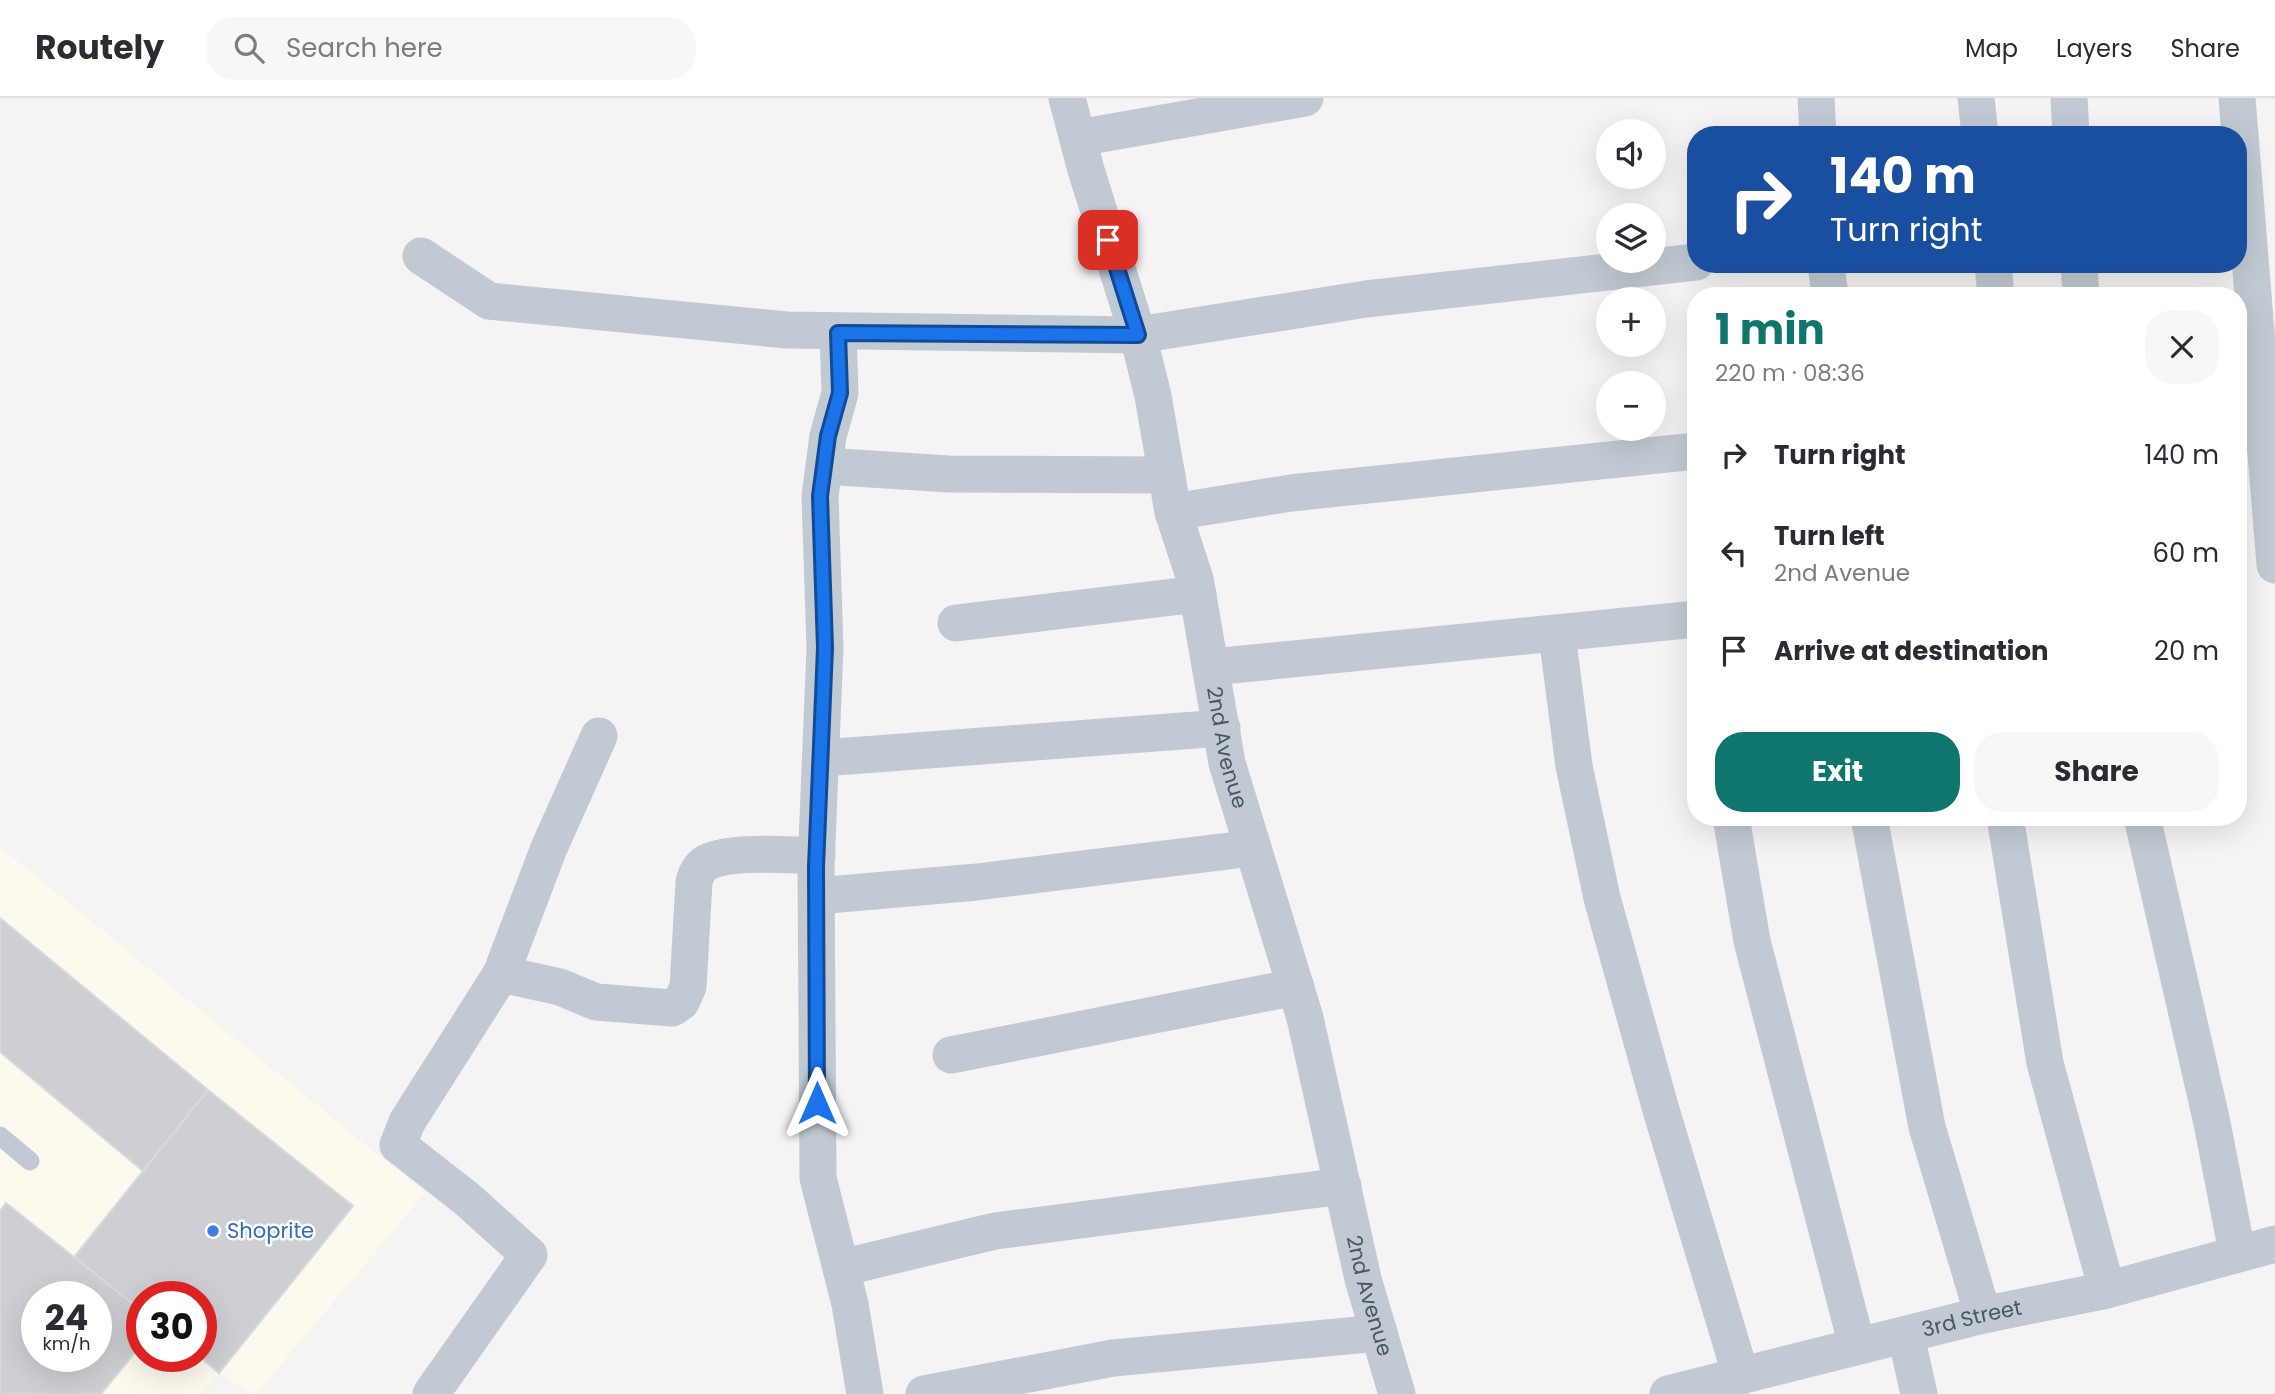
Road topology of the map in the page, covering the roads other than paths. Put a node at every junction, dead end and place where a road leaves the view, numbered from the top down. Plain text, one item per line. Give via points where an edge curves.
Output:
1 (1067, 98) edge
2 (1305, 98) edge
3 (1816, 98) edge
4 (1976, 98) edge
5 (2069, 98) edge
6 (2237, 98) edge
7 (1818, 126) edge
8 (1979, 126) edge
9 (2071, 126) edge
10 (2239, 126) edge
11 (1078, 138) junction
12 (2247, 221) edge
13 (421, 256) dead end
14 (1687, 262) edge
15 (838, 333) junction
16 (1138, 335) junction
17 (1687, 452) edge
18 (824, 466) junction
19 (1167, 475) junction
20 (1173, 512) junction
21 (2275, 565) edge
22 (1198, 594) junction
23 (1687, 620) edge
24 (956, 623) dead end
25 (1557, 635) junction
26 (1212, 667) junction
27 (1222, 728) junction
28 (599, 736) dead end
29 (822, 758) junction
30 (1733, 826) edge
31 (1872, 826) edge
32 (2006, 826) edge
33 (2144, 826) edge
34 (1253, 848) junction
35 (817, 855) junction
36 (817, 896) junction
37 (501, 974) junction
38 (1296, 987) junction
39 (951, 1055) dead end
40 (0, 1136) edge
41 (30, 1161) dead end
42 (1343, 1186) junction
43 (2275, 1244) edge
44 (2237, 1252) junction
45 (841, 1268) junction
46 (2107, 1290) junction
47 (1983, 1315) junction
48 (1379, 1333) junction
49 (1906, 1336) junction
50 (1857, 1346) junction
51 (1741, 1376) junction
52 (431, 1394) edge
53 (865, 1394) edge
54 (924, 1394) edge
55 (1397, 1394) edge
56 (1668, 1394) edge
57 (1919, 1394) edge

1 - 11 street, 2nd Avenue
2 - 11 street
3 - 7 street
4 - 8 street
5 - 9 street
6 - 10 street
11 - 16 street, 2nd Avenue
12 - 21 street
13 - 15 street via 489,301
14 - 16 street via 1366,299
15 - 16 street
15 - 18 street via 840,393
16 - 19 street, 2nd Avenue
17 - 20 street via 1291,493
18 - 19 street via 950,474
18 - 29 street via 820,496 825,648
19 - 20 street, 2nd Avenue
20 - 22 street, 2nd Avenue
22 - 24 street
22 - 26 street, 2nd Avenue
23 - 25 street
25 - 26 street
25 - 51 street via 1574,766 1602,898
26 - 27 street, 2nd Avenue
27 - 29 street
27 - 34 street, 2nd Avenue via 1227,764
28 - 37 street via 549,848
29 - 35 street
30 - 50 street via 1752,942
31 - 47 street via 1927,1127
32 - 46 street via 2045,1063
33 - 44 street
34 - 36 street via 977,883
34 - 38 street, 2nd Avenue
35 - 36 street
35 - 37 street via 707,861 694,882 688,987 681,1002 672,1008 596,1002 560,987
36 - 45 street via 818,1178
37 - 52 street via 397,1145 529,1255
38 - 39 street
38 - 42 street, 2nd Avenue
40 - 41 lane
42 - 45 street via 995,1231
42 - 48 street, 2nd Avenue
43 - 44 street, 3rd Street
44 - 46 street, 3rd Street
45 - 53 street
46 - 47 street, 3rd Street
47 - 49 street, 3rd Street
48 - 54 street via 1113,1358
48 - 55 street, 2nd Avenue
49 - 50 street, 3rd Street
49 - 57 street
50 - 51 street, 3rd Street
51 - 56 street, 3rd Street

